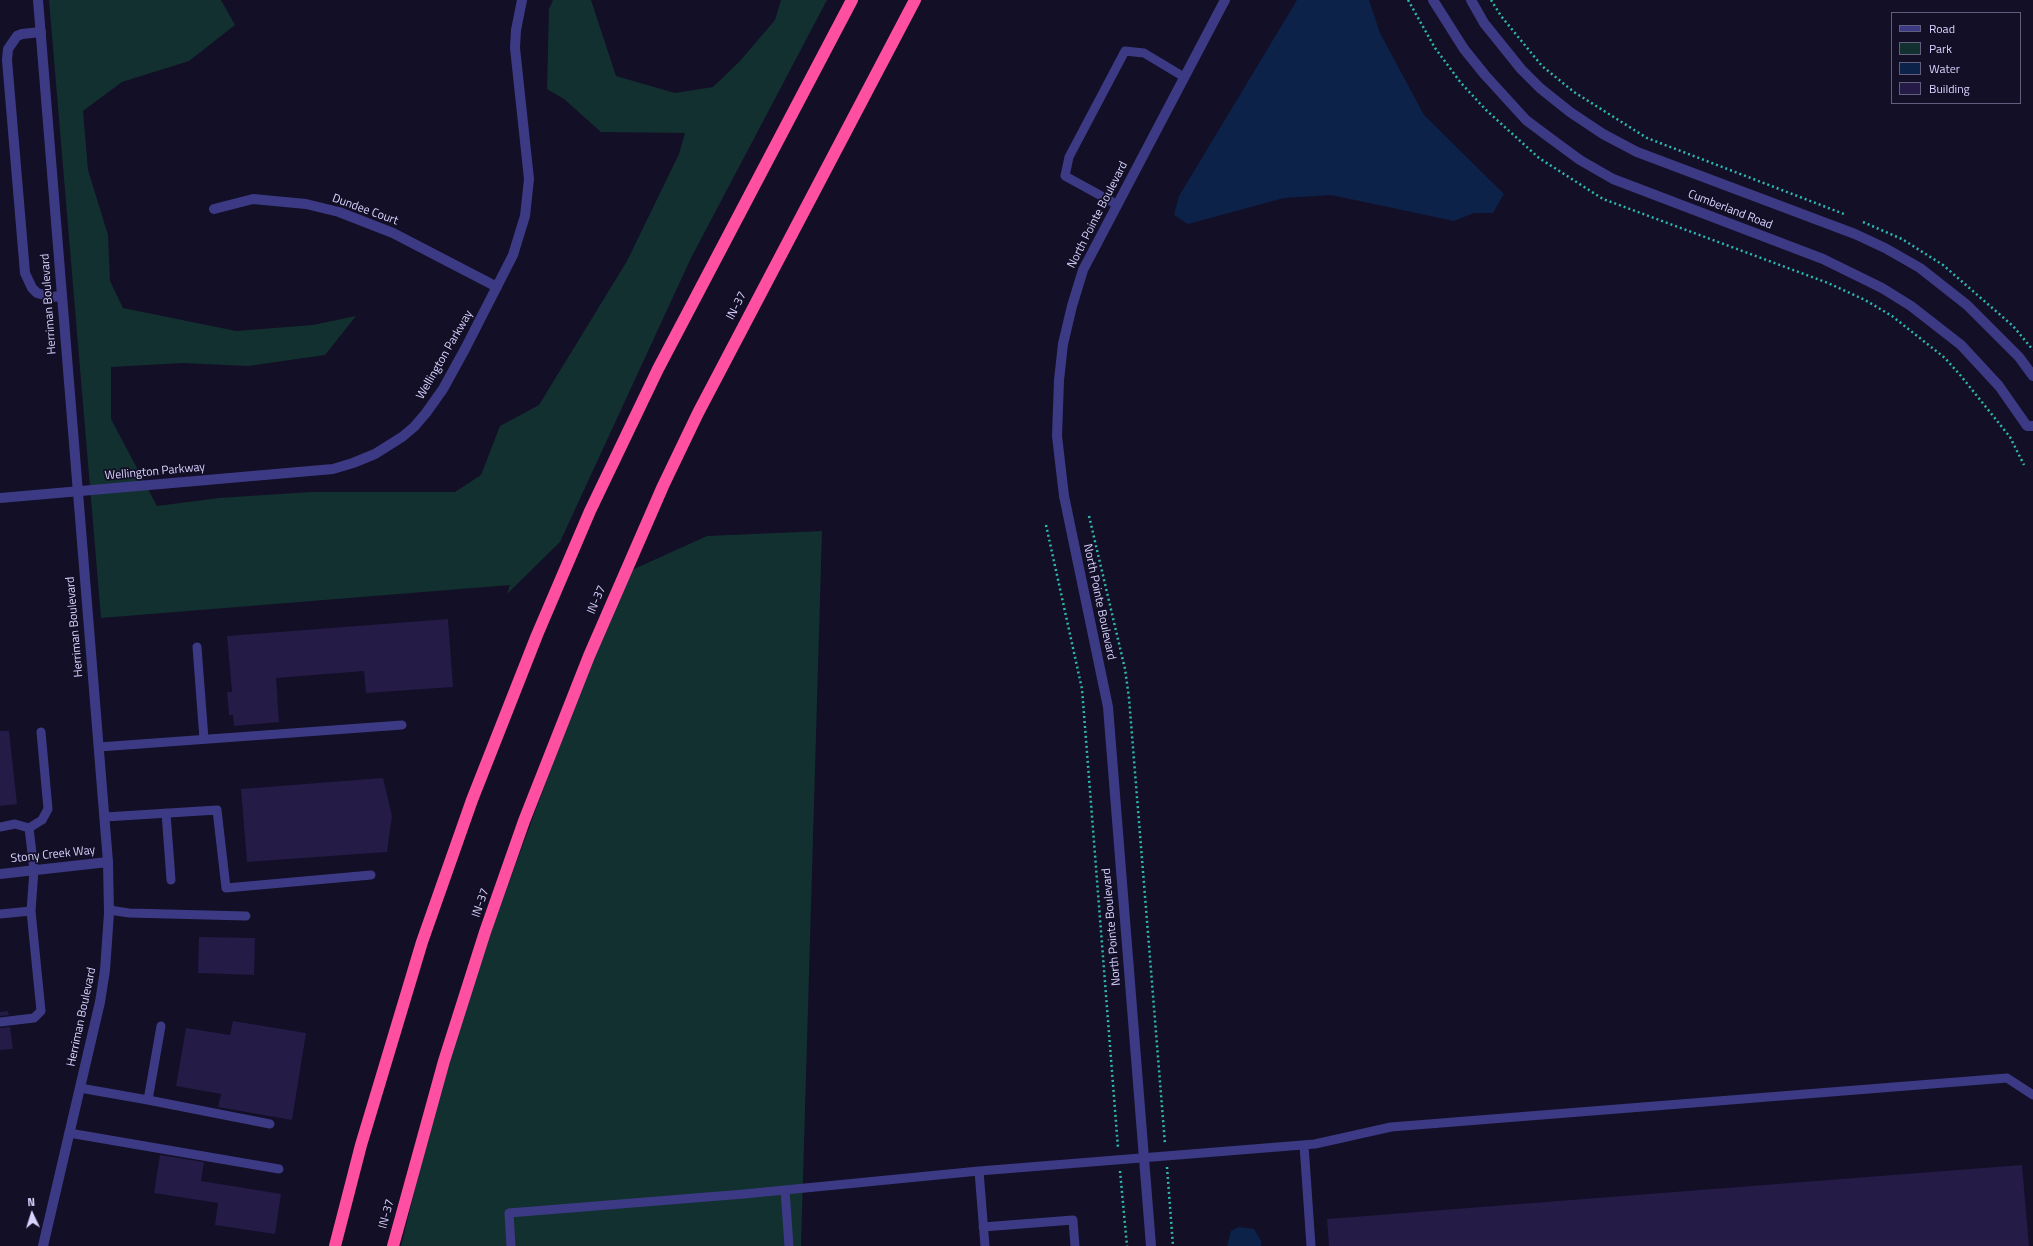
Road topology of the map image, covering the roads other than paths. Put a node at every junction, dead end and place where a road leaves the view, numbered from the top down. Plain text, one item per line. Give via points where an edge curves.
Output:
1 (38, 0) edge
2 (522, 0) edge
3 (852, 0) edge
4 (915, 0) edge
5 (1225, 0) edge
6 (1433, 0) edge
7 (1471, 0) edge
8 (40, 32) junction
9 (1184, 77) junction
10 (1116, 204) junction
11 (214, 209) dead end
12 (497, 287) junction
13 (62, 296) junction
14 (2033, 376) edge
15 (2033, 426) edge
16 (77, 491) junction
17 (0, 498) edge
18 (198, 647) dead end
19 (402, 725) dead end
20 (41, 732) dead end
21 (204, 739) junction
22 (99, 747) junction
23 (166, 813) junction
24 (105, 817) junction
25 (0, 826) edge
26 (29, 828) junction
27 (108, 862) junction
28 (34, 870) junction
29 (0, 874) edge
30 (371, 875) dead end
31 (172, 880) dead end
32 (109, 910) junction
33 (31, 911) junction
34 (0, 914) edge
35 (246, 916) dead end
36 (0, 1022) edge
37 (161, 1026) dead end
38 (80, 1088) junction
39 (2033, 1095) edge
40 (148, 1100) junction
41 (270, 1124) dead end
42 (70, 1133) junction
43 (1304, 1145) junction
44 (1145, 1157) junction
45 (279, 1169) dead end
46 (979, 1171) junction
47 (785, 1190) junction
48 (983, 1227) junction
49 (43, 1246) edge
50 (335, 1246) edge
51 (392, 1246) edge
52 (511, 1246) edge
53 (788, 1246) edge
54 (984, 1246) edge
55 (1075, 1246) edge
56 (1152, 1246) edge
57 (1311, 1246) edge

1 - 8 street, Herriman Boulevard
2 - 12 street, Wellington Parkway via 515,48 528,194 520,236
3 - 50 highway via 658,369 590,511 537,635 472,800 422,942 361,1145
4 - 51 highway, IN-37 via 698,413 663,486 589,656 524,821 485,932 444,1061
5 - 9 street, North Pointe Boulevard
6 - 15 street, Cumberland Road via 1484,75 1526,120 1580,160 1613,179 1823,259 1882,288 1911,306 1961,345 1999,386 2027,426
7 - 14 street, Cumberland Road via 1484,23 1521,69 1570,112 1637,152 1855,234 1899,256 1920,268 1968,305 2019,357
8 - 13 street, Herriman Boulevard
8 - 13 street via 17,36 8,49 7,60 25,273 37,293 52,297
9 - 10 street, North Pointe Boulevard
9 - 10 lane via 1144,53 1125,51 1069,156 1065,176
10 - 44 street, North Pointe Boulevard via 1083,270 1072,306 1063,344 1057,436 1064,496 1108,707
11 - 12 street, Dundee Court via 259,199 306,204 339,212 392,233
12 - 16 street, Wellington Parkway via 443,389 426,413 402,438 375,454 354,463 317,472
13 - 16 street, Herriman Boulevard
16 - 17 street, Wellington Parkway
16 - 22 street, Herriman Boulevard
18 - 21 lane
19 - 21 lane
20 - 26 lane via 48,809 42,820
21 - 22 lane
22 - 24 street, Herriman Boulevard
23 - 24 lane
23 - 30 lane via 217,810 226,888
23 - 31 lane
24 - 27 street, Herriman Boulevard
25 - 26 lane via 15,824
26 - 28 lane
27 - 28 street, Stony Creek Way
27 - 32 street, Herriman Boulevard
28 - 29 street, Stony Creek Way
28 - 33 lane
32 - 35 lane via 129,914
32 - 38 street, Herriman Boulevard via 108,942 100,1002
33 - 34 lane
33 - 36 lane via 41,1011 34,1018
37 - 40 lane
38 - 40 lane
38 - 42 street, Herriman Boulevard
39 - 43 lane via 2007,1078 1391,1127
40 - 41 lane
42 - 45 lane
42 - 49 street, Herriman Boulevard
43 - 44 lane
43 - 57 lane
44 - 46 lane
44 - 56 street, North Pointe Boulevard
46 - 47 lane
46 - 48 lane
47 - 52 lane via 509,1213
47 - 53 lane
48 - 54 lane
48 - 55 lane via 1073,1220

